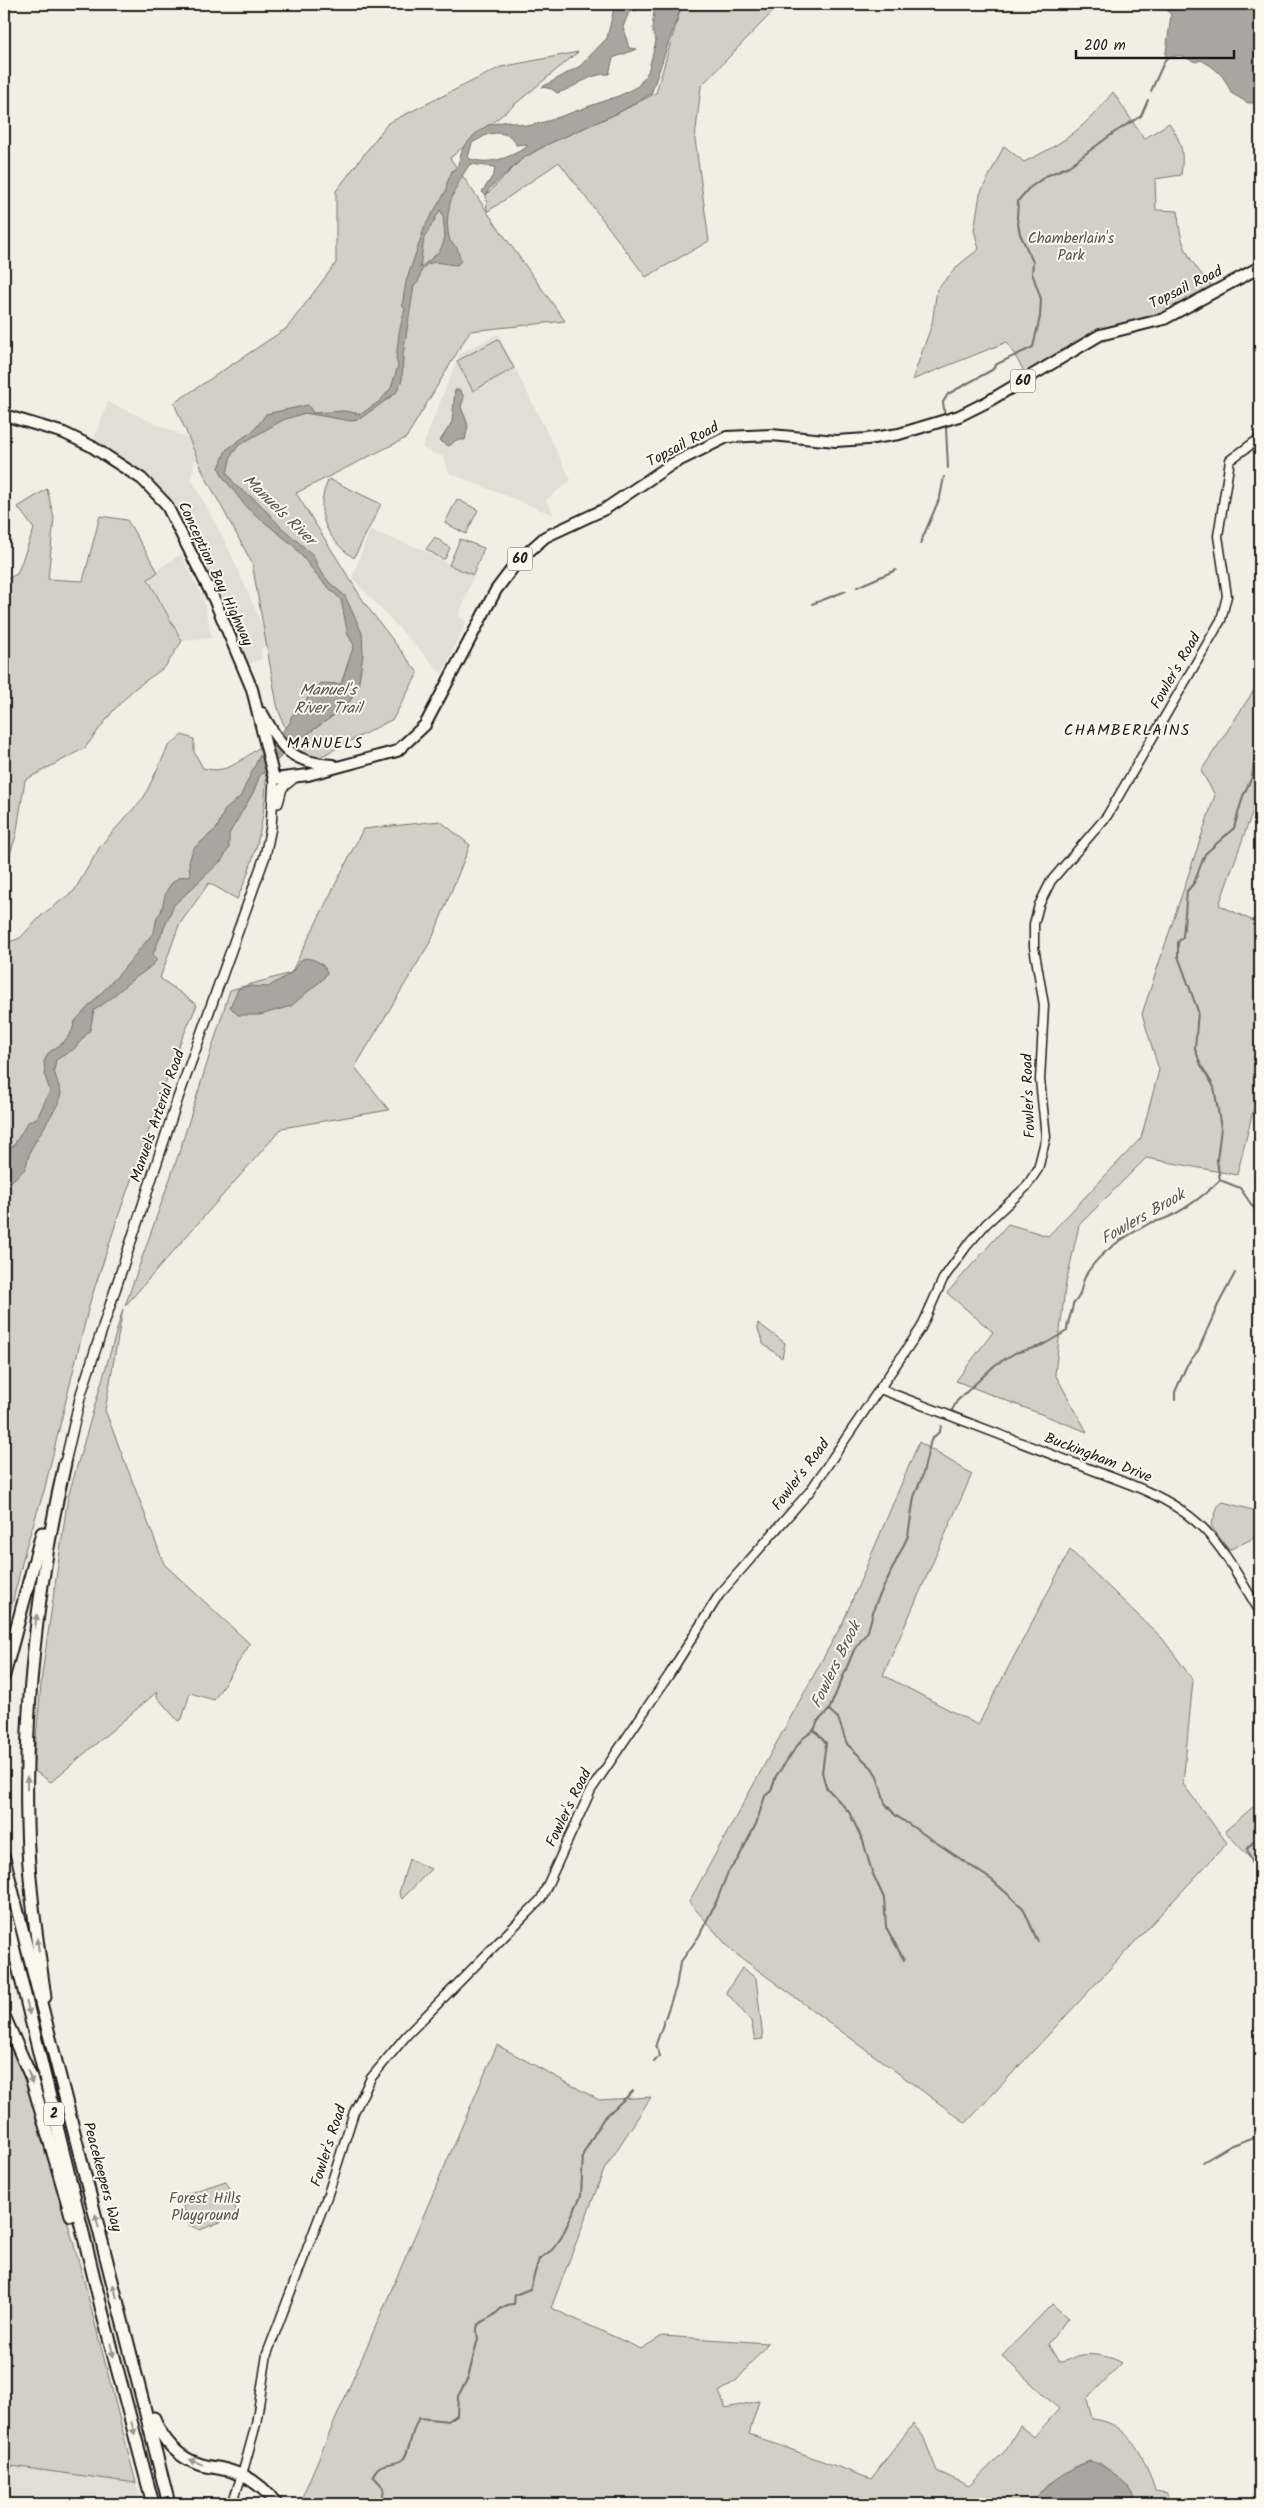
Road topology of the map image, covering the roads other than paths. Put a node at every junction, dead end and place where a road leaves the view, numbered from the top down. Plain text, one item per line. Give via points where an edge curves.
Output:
1 (1260, 267) edge
2 (4, 414) edge
3 (1260, 438) edge
4 (268, 734) junction
5 (344, 766) junction
6 (273, 774) junction
7 (295, 777) junction
8 (271, 827) junction
9 (880, 1389) junction
10 (65, 1462) junction
11 (1260, 1612) edge
12 (4, 1675) edge
13 (4, 1858) edge
14 (4, 1909) edge
15 (4, 2016) edge
16 (55, 2062) junction
17 (122, 2313) junction
18 (104, 2319) junction
19 (242, 2475) junction
20 (153, 2504) edge
21 (169, 2504) edge
22 (232, 2504) edge
23 (276, 2504) edge

1 - 5 main road, Topsail Road / 60 via 1164,319 1100,335 959,416 900,434 867,439 836,441 771,435 727,437 672,464 604,509 545,537 518,561 496,590 425,725 397,751
2 - 4 main road, Conception Bay Highway via 64,433 91,446 114,459 154,490 166,504 203,575
3 - 9 street, Fowler's Road via 1230,460 1218,536 1227,596 1223,616 1107,816 1053,877 1038,909 1034,938 1044,1002 1040,1080 1046,1133 1040,1166 1029,1184 981,1230 943,1279 921,1328
4 - 5 main road via 304,762
4 - 6 main road, Conception Bay Highway
5 - 7 main road, Topsail Road / 60
6 - 7 main road, Topsail Road / 60
6 - 8 main road, Manuels Arterial Road
7 - 8 main road via 282,788
8 - 10 main road, Manuels Arterial Road via 247,910 173,1112 81,1394
9 - 11 street, Buckingham Drive via 1170,1501 1213,1536
9 - 19 street, Fowler's Road via 810,1491 719,1595 591,1790 541,1900 406,2036 362,2092 328,2194 267,2354 256,2424
10 - 12 highway
16 -> 10 highway via 32,1906 27,1824 27,1728 36,1618 50,1528
13 - 16 highway, Peacekeepers Way / 2
14 -> 18 highway, Peacekeepers Way / 2
15 -> 18 highway via 38,2098
17 -> 16 highway, Peacekeepers Way / 2
19 -> 17 highway via 193,2462 166,2441 154,2420
17 - 21 highway, Peacekeepers Way / 2
18 -> 20 highway, Peacekeepers Way / 2
19 - 22 street, Fowler's Road
19 - 23 highway via 262,2488

